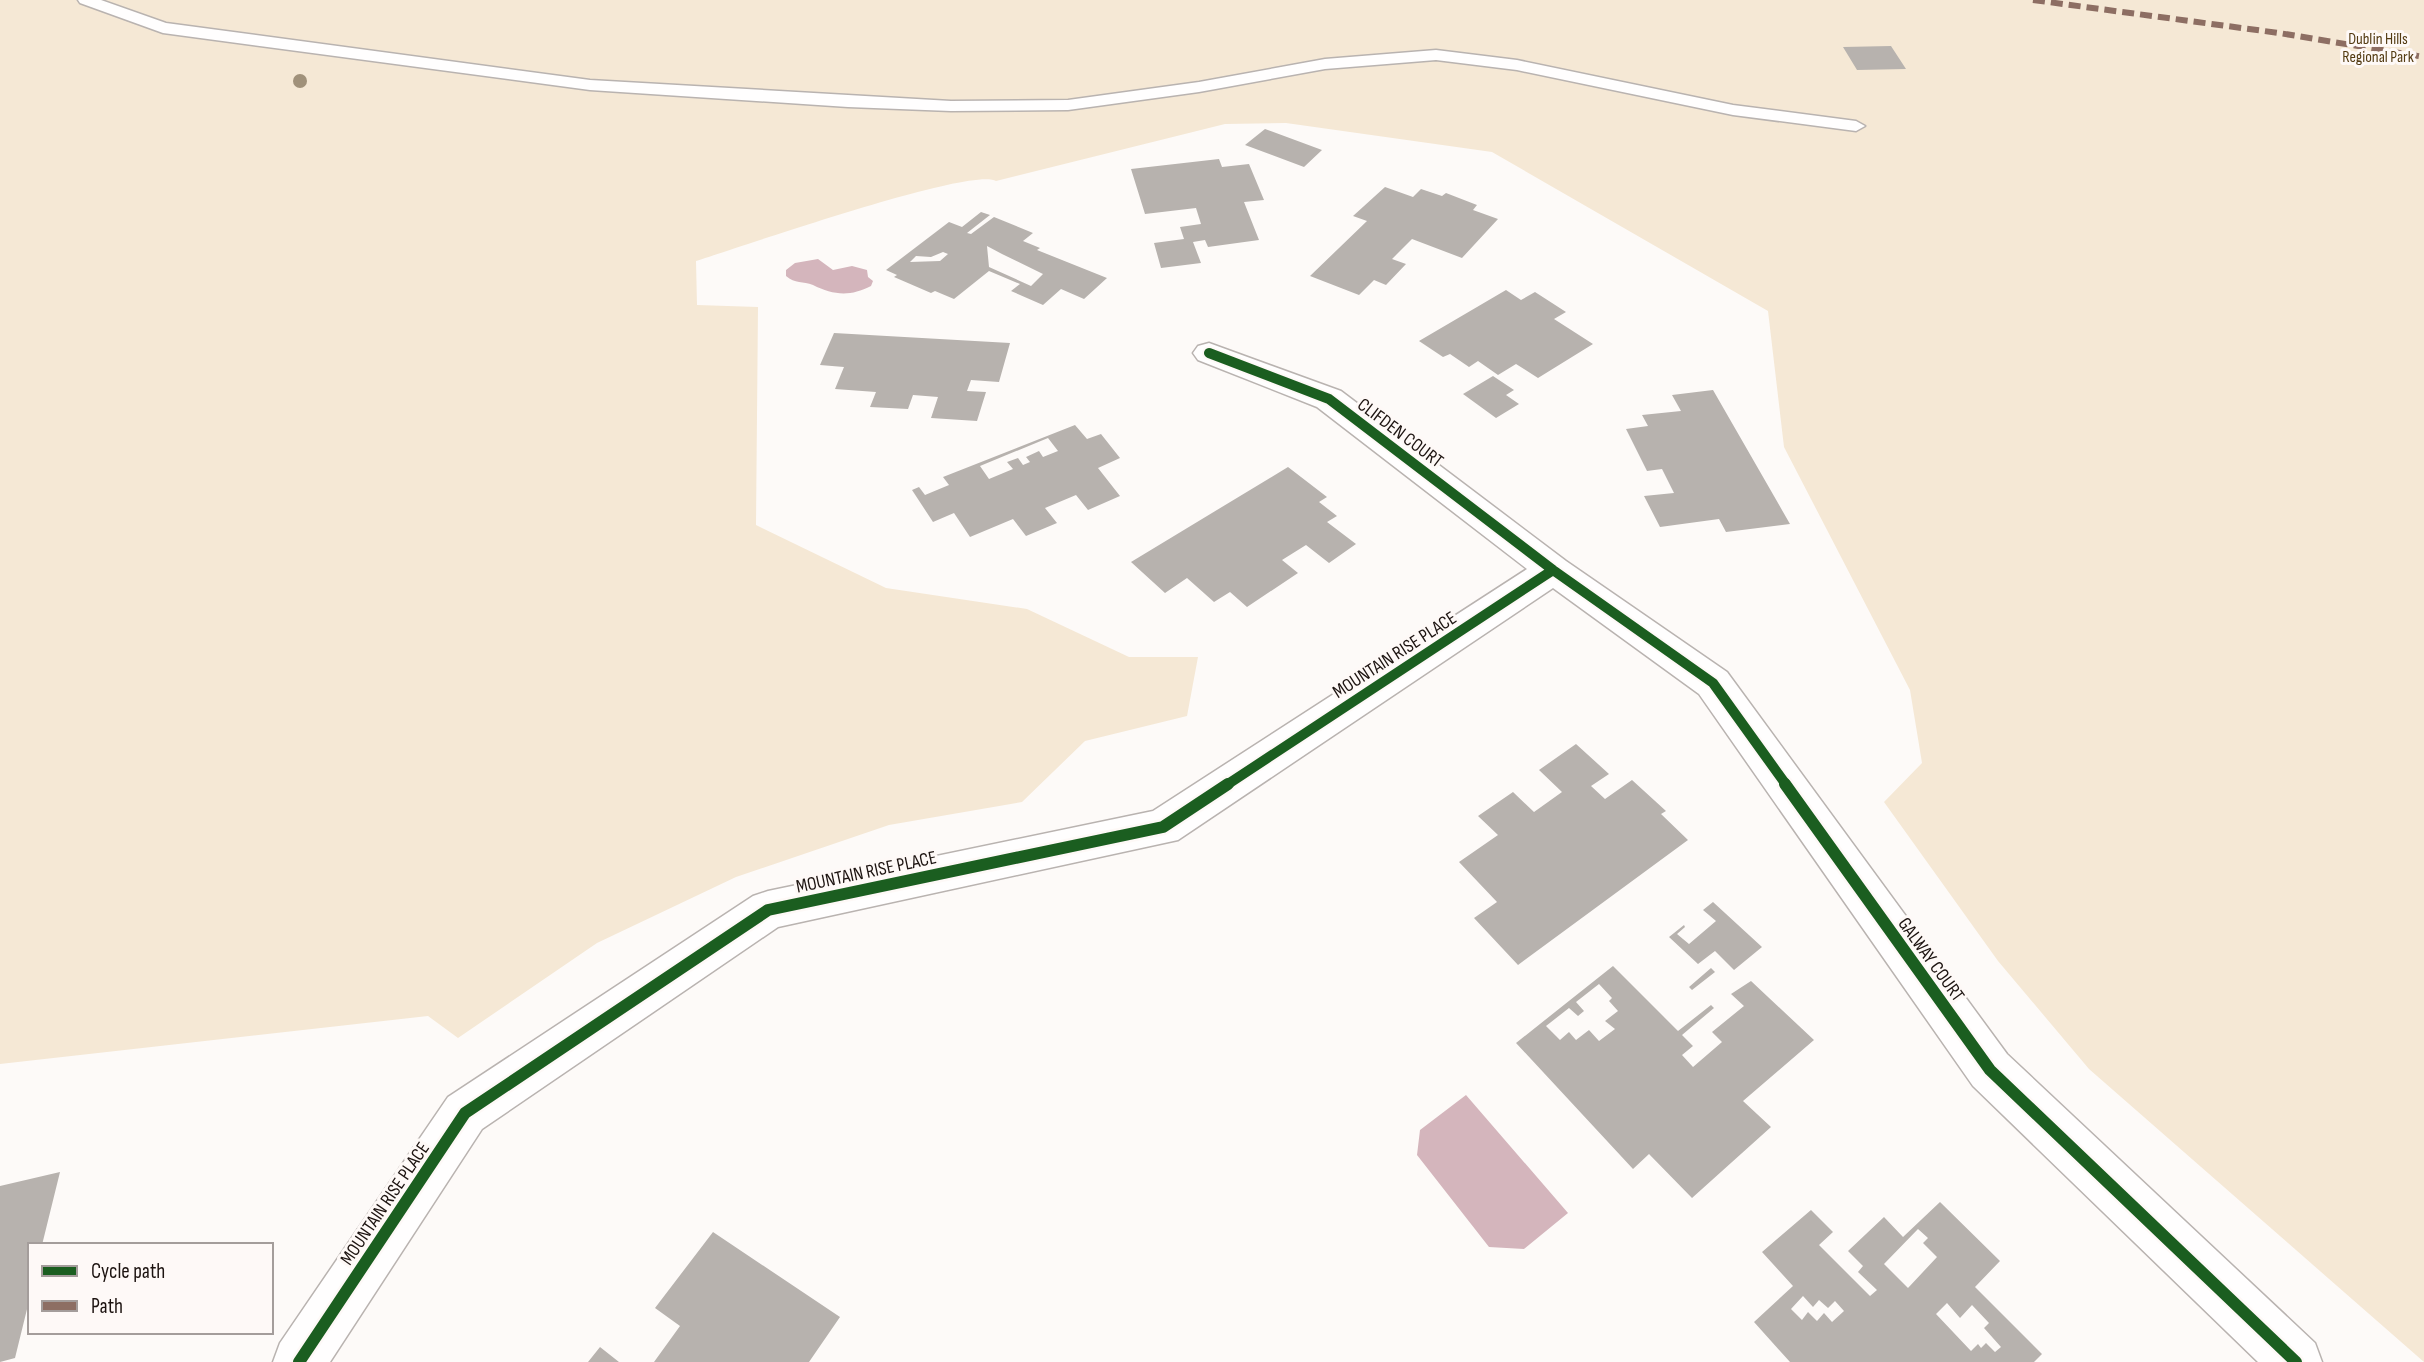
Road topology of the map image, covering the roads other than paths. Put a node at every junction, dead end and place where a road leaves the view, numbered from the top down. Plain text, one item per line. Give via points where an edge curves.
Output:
1 (86, 0) edge
2 (1856, 126) dead end
3 (1209, 352) dead end
4 (1553, 570) junction
5 (299, 1362) edge
6 (2296, 1362) edge

1 - 2 lane via 163,28 590,85 900,104 1068,105 1325,64 1436,55 1517,65 1733,110
3 - 4 street, CLIFDEN COURT via 1329,399
4 - 5 street, MOUNTAIN RISE PLACE via 1163,827 768,910 466,1113
4 - 6 street, GALWAY COURT via 1713,683 1990,1070

